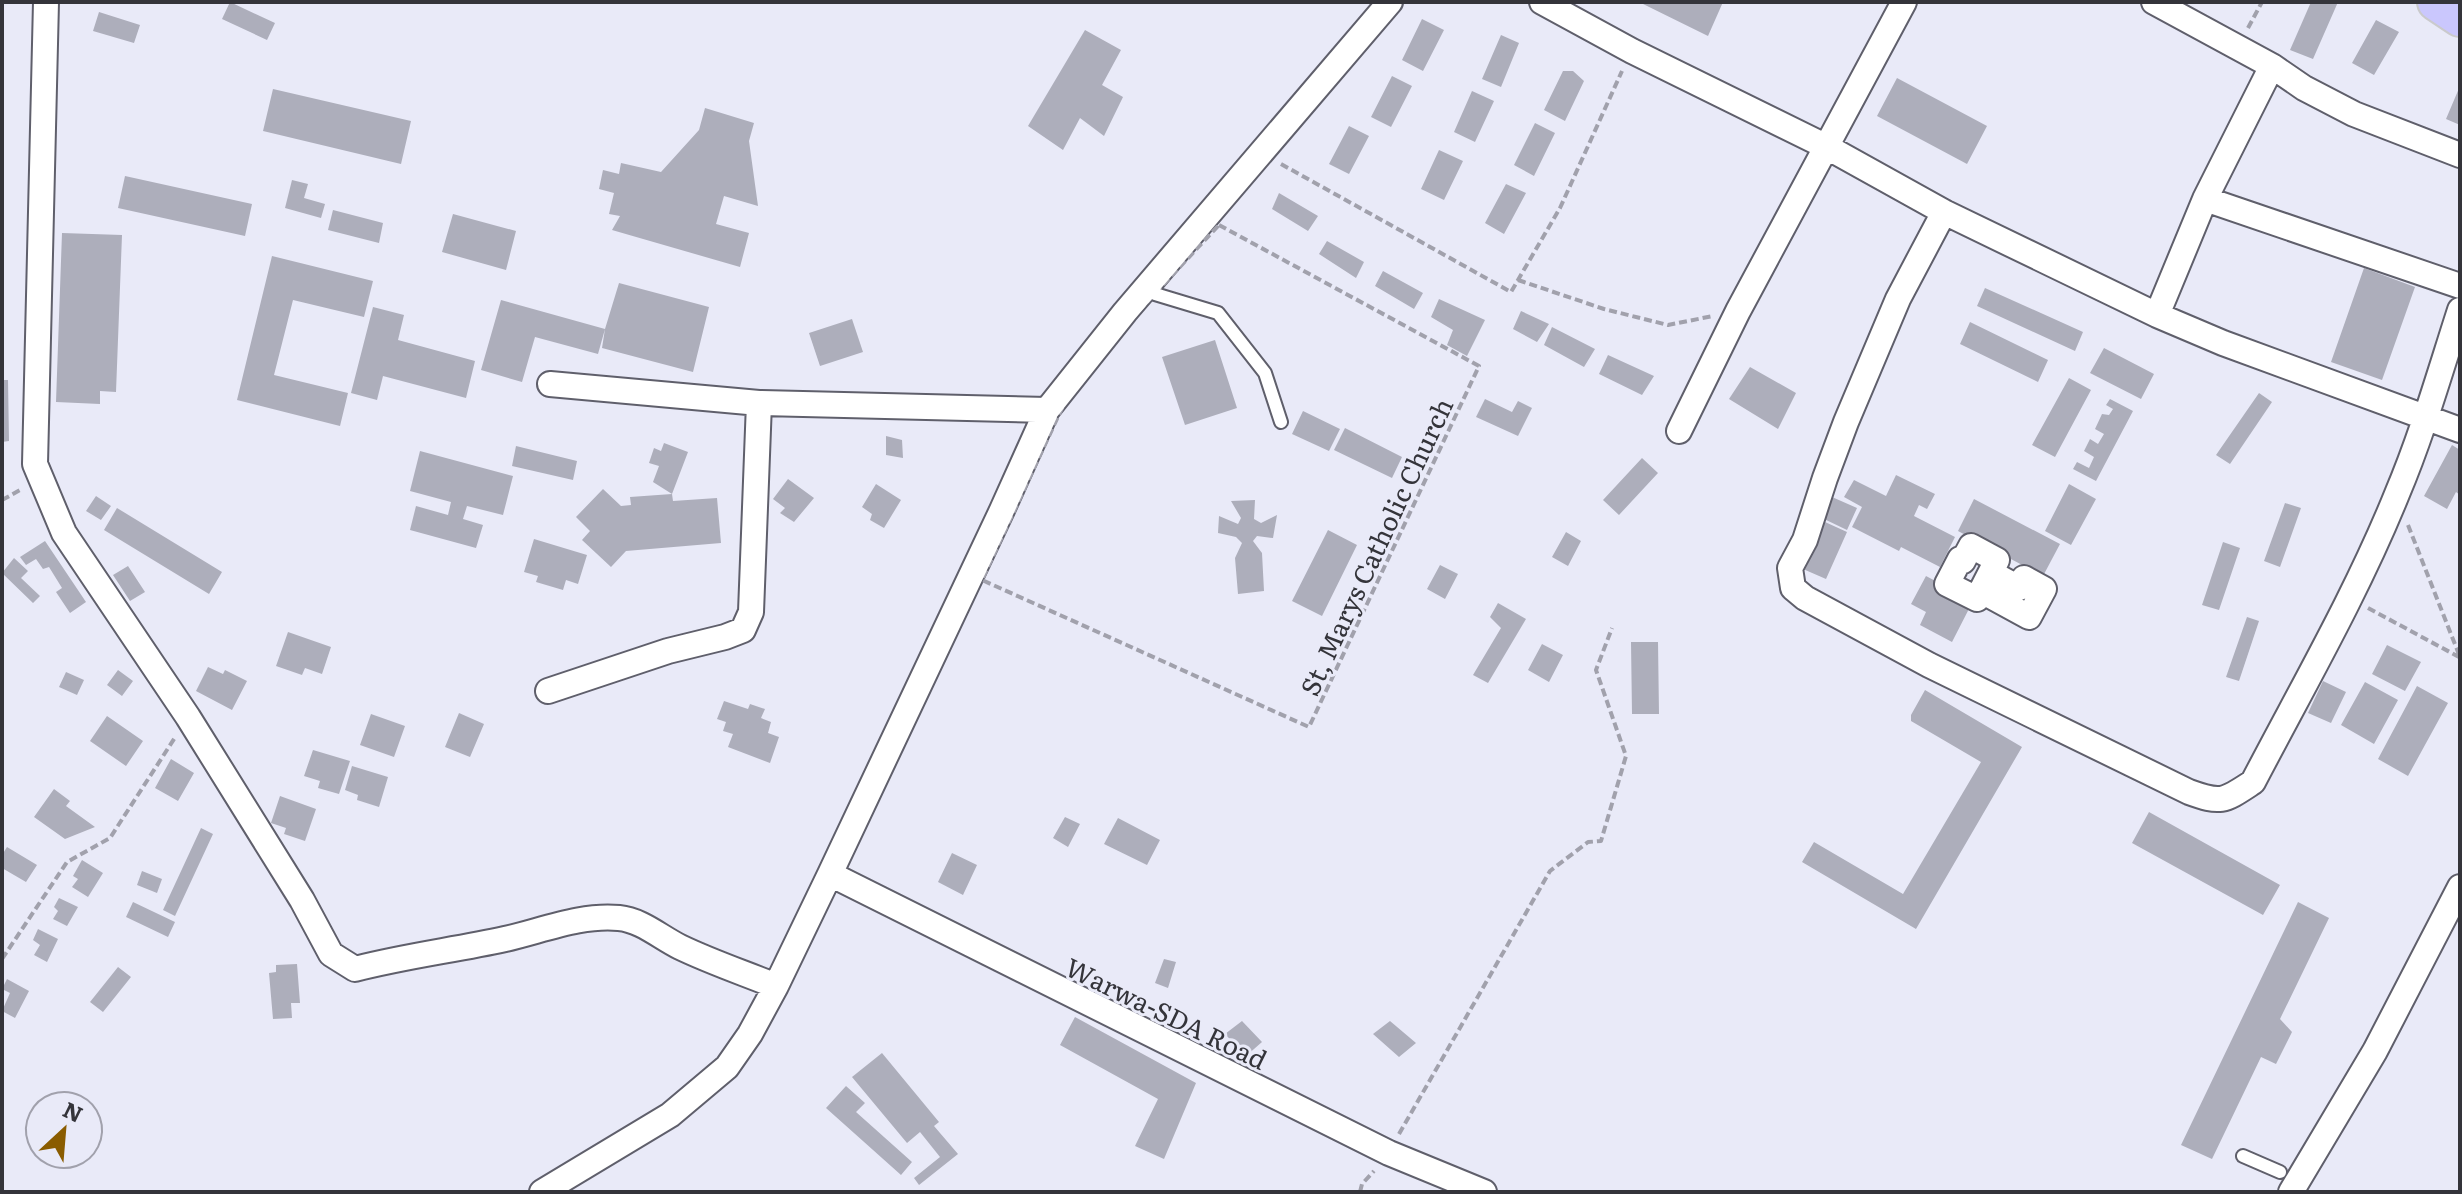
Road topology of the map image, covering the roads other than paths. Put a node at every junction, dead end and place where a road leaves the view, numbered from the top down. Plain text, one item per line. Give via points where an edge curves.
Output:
1 (46, 2) edge
2 (1390, 2) edge
3 (1542, 2) edge
4 (1904, 2) edge
5 (2154, 2) edge
6 (2436, 2) edge
7 (2460, 18) edge
8 (2272, 66) junction
9 (1827, 147) junction
10 (2460, 155) edge
11 (2205, 199) junction
12 (1944, 212) junction
13 (2460, 286) edge
14 (1155, 294) road end
15 (2460, 310) edge
16 (2157, 315) junction
17 (550, 384) dead end
18 (759, 403) junction
19 (1047, 410) junction
20 (2425, 417) junction
21 (1281, 422) dead end
22 (2460, 430) edge
23 (1679, 431) dead end
24 (548, 691) dead end
25 (830, 874) junction
26 (2460, 887) edge
27 (776, 986) junction
28 (2243, 1156) dead end
29 (2293, 1185) edge
30 (542, 1192) edge
31 (1484, 1192) edge

1 - 27 street via 35,464 64,533 188,717 331,954 355,969 585,920 619,918
2 - 19 street
3 - 9 street
4 - 9 street
5 - 8 street
6 - 7 main road
8 - 10 street via 2354,114
8 - 11 street
9 - 12 street
9 - 23 street
11 - 13 street
11 - 16 street
12 - 16 street
12 - 20 street via 1898,299 1846,422 1790,568 1793,588 1929,665 2175,786 2212,801 2229,798 2253,782 2349,597 2396,497
14 - 21 lane via 1218,313 1265,373
15 - 20 street
16 - 20 street
17 - 18 street
18 - 19 street
18 - 24 street via 751,612 743,630
19 - 25 street
20 - 22 street
25 - 27 street
25 - 31 street, Warwa-SDA Road via 1389,1153
26 - 29 street via 2375,1051
27 - 30 street via 727,1067 670,1115
28 - 29 lane

